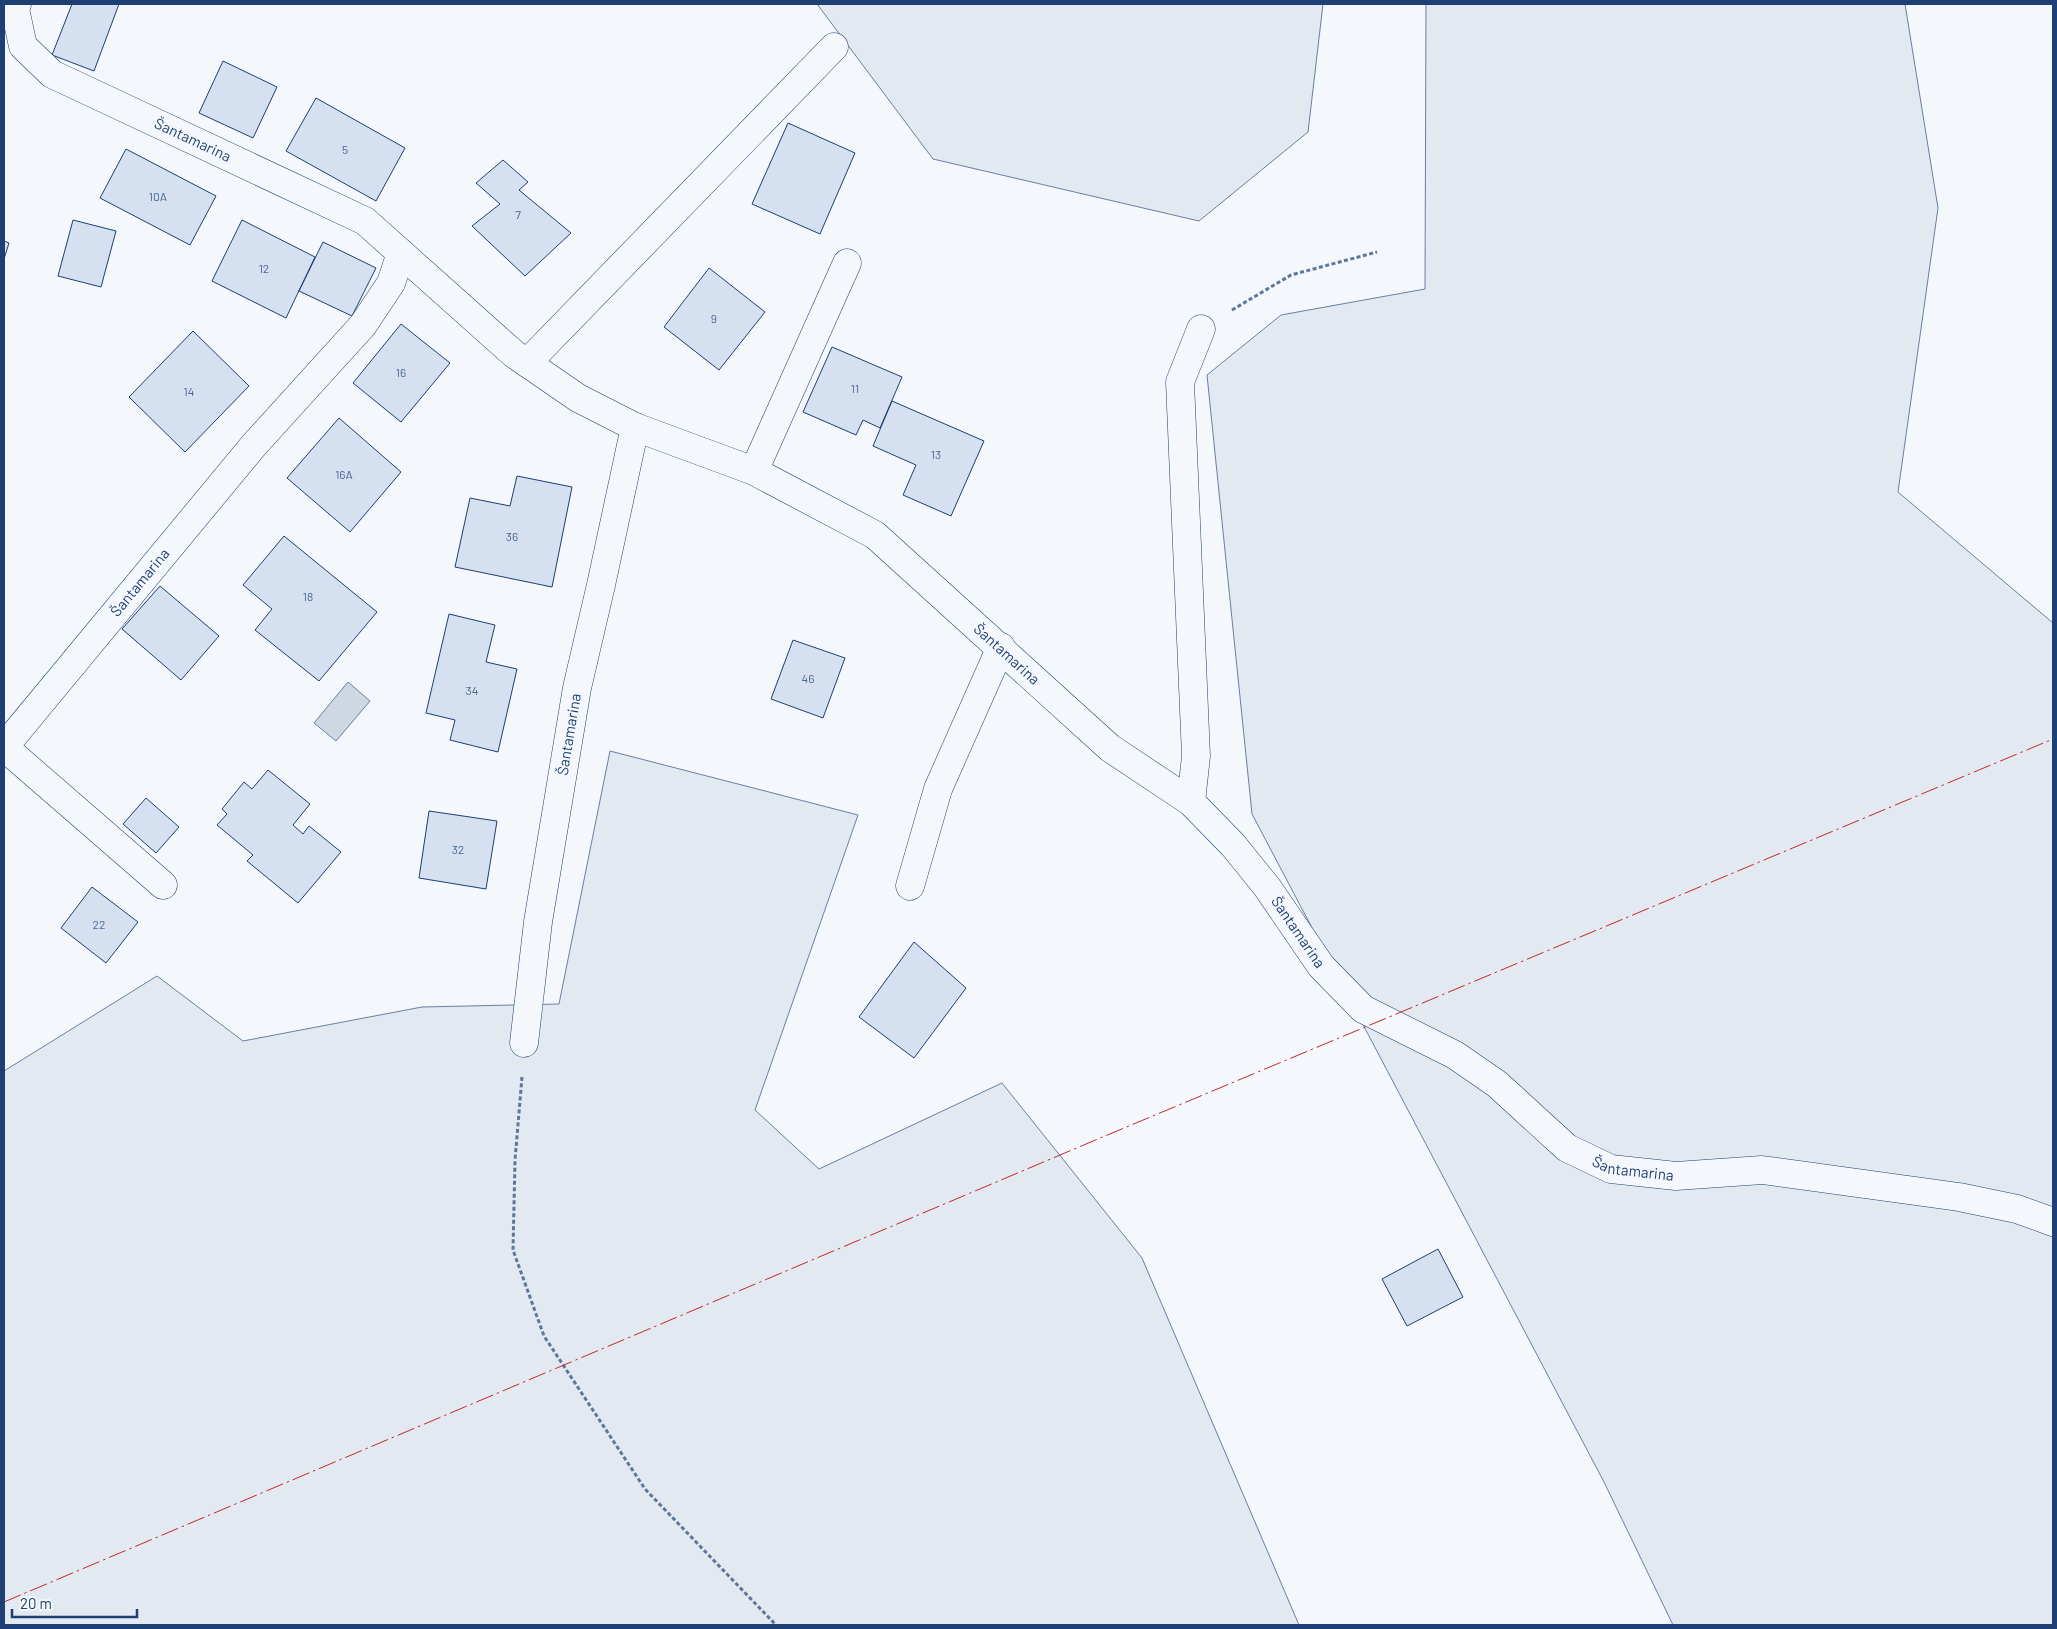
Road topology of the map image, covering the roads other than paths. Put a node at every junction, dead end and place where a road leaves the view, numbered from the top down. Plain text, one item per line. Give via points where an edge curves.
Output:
1 (16, 4) edge
2 (834, 47) dead end
3 (401, 253) junction
4 (847, 263) dead end
5 (1201, 329) road end
6 (527, 362) junction
7 (635, 428) junction
8 (754, 471) junction
9 (1001, 647) junction
10 (1191, 802) junction
11 (163, 885) dead end
12 (910, 886) dead end
13 (524, 1043) road end
14 (2053, 1222) edge

1 - 3 street, Šantamarina via 23,46 52,74 365,221
2 - 6 street
3 - 6 street, Šantamarina
3 - 11 street, Šantamarina via 392,283 363,325 254,445 4,747
4 - 8 street
5 - 10 street via 1180,382 1196,756
6 - 7 street, Šantamarina via 578,398
7 - 8 street, Šantamarina
7 - 13 street, Šantamarina via 577,688 538,922
8 - 9 street, Šantamarina via 875,535
9 - 10 street, Šantamarina via 1110,748
9 - 12 street via 938,789
10 - 14 street, Šantamarina via 1233,845 1267,887 1321,966 1363,1008 1455,1055 1497,1084 1567,1148 1611,1169 1676,1176 1762,1170 1959,1196 2017,1209

